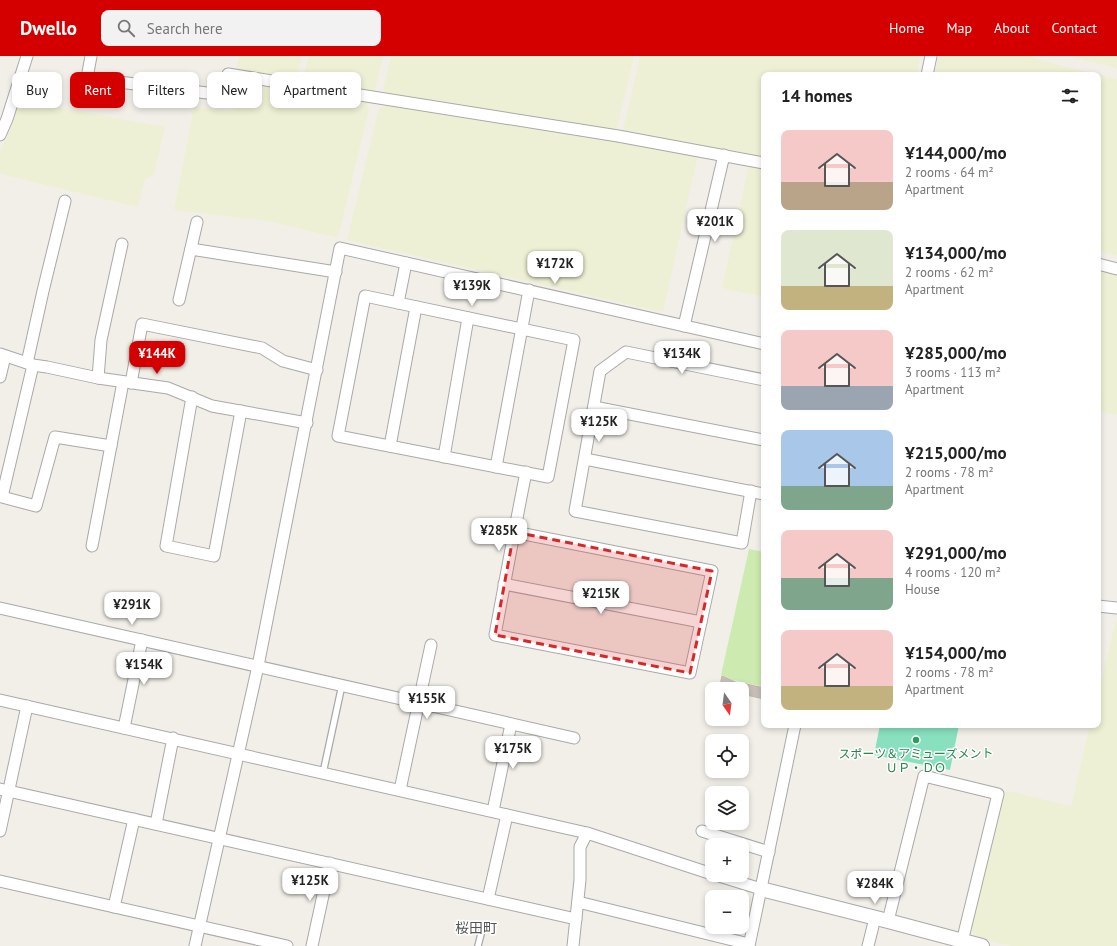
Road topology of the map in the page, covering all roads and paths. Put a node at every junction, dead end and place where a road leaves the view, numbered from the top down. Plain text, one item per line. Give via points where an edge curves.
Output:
1 (27, 56) edge
2 (91, 56) edge
3 (932, 56) edge
4 (929, 72) edge
5 (0, 135) edge
6 (724, 155) junction
7 (761, 162) edge
8 (65, 201) dead end
9 (197, 222) dead end
10 (122, 244) dead end
11 (191, 249) junction
12 (406, 263) junction
13 (1101, 265) edge
14 (1117, 268) edge
15 (336, 272) junction
16 (529, 290) junction
17 (179, 300) dead end
18 (398, 303) junction
19 (416, 307) junction
20 (468, 318) junction
21 (684, 326) junction
22 (522, 329) junction
23 (761, 343) edge
24 (2, 355) edge
25 (30, 364) junction
26 (317, 370) junction
27 (0, 377) edge
28 (98, 378) junction
29 (761, 379) edge
30 (127, 383) junction
31 (192, 397) junction
32 (594, 407) junction
33 (241, 411) junction
34 (307, 423) junction
35 (761, 439) edge
36 (111, 446) junction
37 (390, 446) junction
38 (444, 457) junction
39 (584, 459) junction
40 (496, 467) junction
41 (526, 472) junction
42 (751, 491) junction
43 (761, 493) edge
44 (514, 532) junction
45 (92, 546) dead end
46 (504, 584) junction
47 (1101, 606) edge
48 (0, 608) edge
49 (1117, 608) edge
50 (701, 622) junction
51 (142, 640) junction
52 (431, 645) dead end
53 (258, 666) junction
54 (342, 685) junction
55 (0, 700) edge
56 (419, 703) junction
57 (27, 706) junction
58 (512, 724) junction
59 (124, 728) junction
60 (794, 728) edge
61 (173, 738) junction
62 (574, 738) dead end
63 (238, 754) junction
64 (323, 773) junction
65 (4, 790) edge
66 (400, 790) junction
67 (493, 812) junction
68 (507, 815) junction
69 (134, 819) junction
70 (156, 824) junction
71 (0, 831) edge
72 (702, 831) dead end
73 (587, 833) junction
74 (219, 838) junction
75 (769, 852) junction
76 (330, 863) junction
77 (705, 872) edge
78 (0, 881) edge
79 (737, 882) edge
80 (761, 890) junction
81 (488, 899) junction
82 (578, 902) junction
83 (114, 907) junction
84 (576, 919) junction
85 (882, 920) junction
86 (200, 926) junction
87 (483, 926) dead end
88 (961, 943) edge
89 (749, 945) edge
90 (195, 946) edge
91 (287, 946) edge
92 (312, 946) edge
93 (478, 946) edge
94 (574, 946) edge
95 (868, 946) edge
96 (982, 946) edge

1 - 5 street
2 - 6 street via 87,78 224,95 228,74 610,134
3 - 4 street
6 - 7 street
6 - 21 street
8 - 25 street via 43,291
9 - 11 street
10 - 28 street via 101,340
11 - 15 street
11 - 17 street
12 - 15 street via 340,248
12 - 16 street
12 - 18 street
13 - 14 street
15 - 26 street
16 - 21 street
16 - 22 street
18 - 19 street
18 - 37 street via 365,296 338,436
19 - 20 street
19 - 37 street
20 - 22 street
20 - 38 street
21 - 23 street
22 - 40 street
22 - 41 street via 574,340 548,477
24 - 25 street
24 - 27 street
25 - 28 street
25 - 36 street via 2,497 36,506 55,436
26 - 30 street via 283,361 262,348 142,324
26 - 34 street
28 - 30 street
29 - 32 street via 626,352 600,371
30 - 31 street via 168,388
30 - 36 street
31 - 33 street via 212,406
31 - 33 street via 166,546 214,556
32 - 35 street
32 - 39 street
33 - 34 street
34 - 53 street
36 - 45 street
37 - 38 street
38 - 40 street
39 - 42 street
39 - 42 street via 575,511 742,543
40 - 41 street
41 - 44 street
42 - 43 street
44 - 46 street
44 - 50 street via 712,571
46 - 50 street
46 - 50 street via 495,635 667,669 690,673
47 - 49 street
48 - 51 street
51 - 53 street
51 - 59 street
52 - 56 street
53 - 54 street
53 - 63 street
54 - 56 street
54 - 64 lane
55 - 57 street
56 - 58 street
56 - 66 street
57 - 59 street
57 - 65 street
58 - 62 street
58 - 67 street
59 - 61 street
60 - 75 street
61 - 63 street
61 - 70 street
63 - 64 street
63 - 74 street
64 - 66 street
65 - 69 street
65 - 71 street
66 - 67 street
67 - 68 street
68 - 73 street
68 - 81 street
69 - 70 street
69 - 83 street
70 - 74 street
72 - 75 street
73 - 77 street
73 - 82 street via 580,847
74 - 76 street
74 - 86 street
75 - 80 street
76 - 81 street
76 - 92 street
78 - 83 street
79 - 80 street
80 - 85 street
80 - 89 street
81 - 84 street
82 - 84 street
82 - 89 street
83 - 86 street
84 - 94 street
85 - 88 street
85 - 88 street via 924,776 998,794
85 - 95 street
86 - 90 street
86 - 91 street
87 - 93 lane
88 - 96 street

